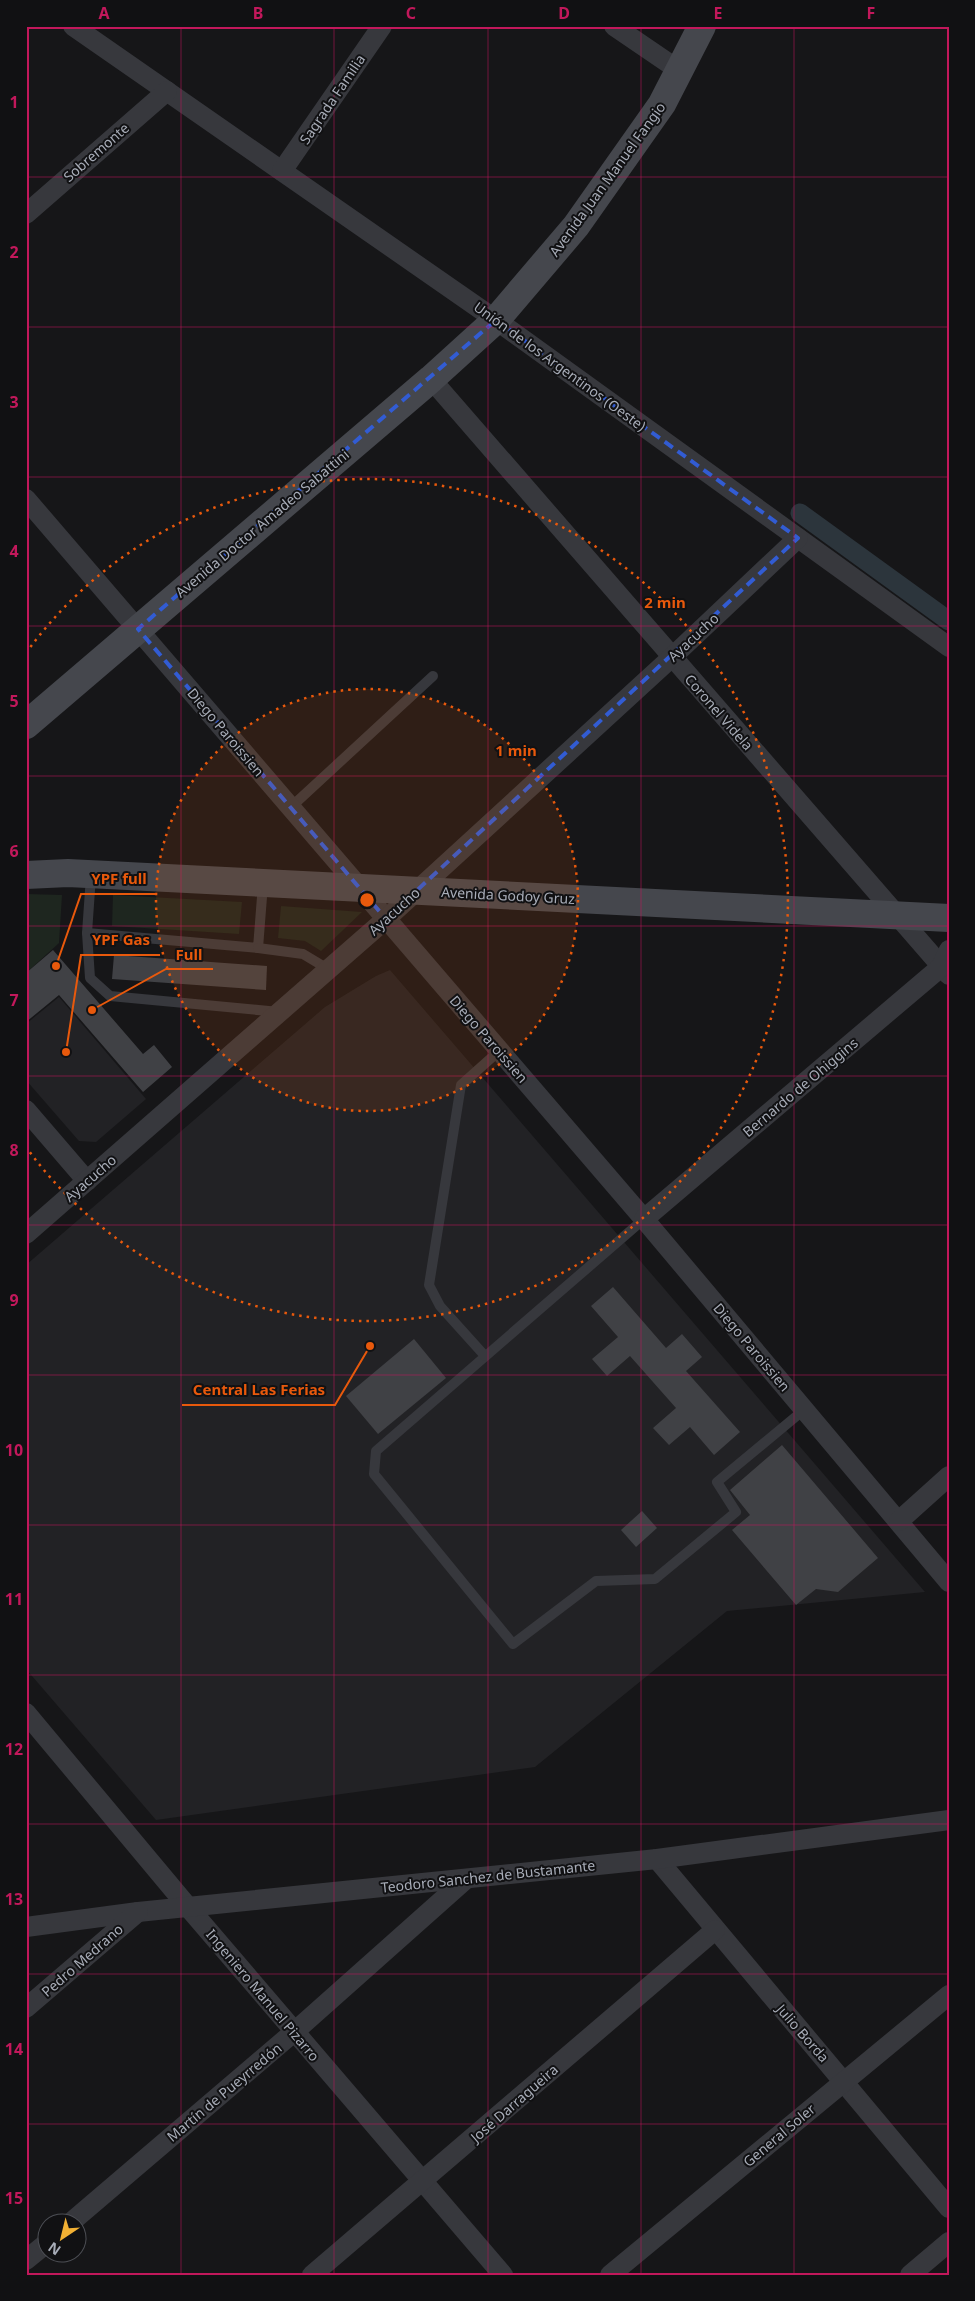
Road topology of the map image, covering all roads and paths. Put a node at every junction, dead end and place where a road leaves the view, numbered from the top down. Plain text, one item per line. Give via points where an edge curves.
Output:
1 (73, 26) edge
2 (382, 26) edge
3 (614, 26) edge
4 (702, 26) edge
5 (680, 71) junction
6 (167, 91) junction
7 (282, 171) junction
8 (26, 214) edge
9 (496, 320) junction
10 (431, 379) junction
11 (26, 500) edge
12 (798, 538) junction
13 (138, 629) junction
14 (949, 647) edge
15 (672, 658) junction
16 (433, 676) dead end
17 (26, 725) edge
18 (290, 808) junction
19 (26, 866) edge
20 (79, 874) junction
21 (26, 875) edge
22 (263, 884) junction
23 (359, 889) junction
24 (417, 890) junction
25 (894, 914) junction
26 (949, 918) edge
27 (386, 919) junction
28 (87, 933) junction
29 (258, 948) junction
30 (946, 964) edge
31 (328, 970) junction
32 (279, 1012) junction
33 (499, 1051) junction
34 (26, 1110) edge
35 (86, 1181) junction
36 (644, 1219) junction
37 (26, 1234) edge
38 (485, 1356) junction
39 (805, 1409) junction
40 (949, 1476) edge
41 (899, 1521) junction
42 (949, 1582) edge
43 (26, 1713) edge
44 (33, 1735) edge
45 (949, 1820) edge
46 (657, 1859) junction
47 (466, 1879) junction
48 (188, 1907) junction
49 (138, 1912) junction
50 (26, 1927) edge
51 (715, 1930) junction
52 (949, 1994) edge
53 (26, 2008) edge
54 (294, 2032) junction
55 (844, 2081) junction
56 (422, 2182) junction
57 (949, 2208) edge
58 (81, 2214) edge
59 (949, 2242) edge
60 (38, 2250) edge
61 (26, 2260) edge
62 (312, 2275) edge
63 (503, 2275) edge
64 (610, 2275) edge
65 (910, 2275) edge

1 - 6 street, Unión de los Argentinos (Oeste)
2 - 7 street, Sagrada Familia
3 - 5 street
4 - 5 main road, Avenida Juan Manuel Fangio
5 - 9 main road, Avenida Juan Manuel Fangio via 662,104 576,226
6 - 7 street, Unión de los Argentinos (Oeste)
6 - 8 street, Sobremonte
7 - 9 street, Unión de los Argentinos (Oeste)
9 - 10 main road, Avenida Doctor Amadeo Sabattini
9 - 12 street, Unión de los Argentinos (Oeste)
10 - 13 main road, Avenida Doctor Amadeo Sabattini
10 - 15 street, Coronel Videla
11 - 13 street, Diego Paroissien
12 - 14 street, Unión de los Argentinos (Oeste)
12 - 15 street, Ayacucho
13 - 17 main road, Avenida Doctor Amadeo Sabattini
13 - 18 street, Diego Paroissien
15 - 24 street, Ayacucho
15 - 25 street, Coronel Videla
16 - 18 lane
18 - 23 street, Diego Paroissien
19 - 20 main road, Avenida Godoy Gruz
20 - 21 main road, Avenida Godoy Gruz
20 - 22 main road, Avenida Godoy Gruz
20 - 28 lane
22 - 23 main road, Avenida Godoy Gruz
22 - 29 lane
23 - 24 main road, Avenida Godoy Gruz
23 - 27 street, Diego Paroissien
24 - 25 main road, Avenida Godoy Gruz
24 - 27 street, Ayacucho
25 - 26 main road, Avenida Godoy Gruz
25 - 30 street, Coronel Videla
27 - 31 street, Ayacucho
27 - 33 street, Diego Paroissien
28 - 29 lane
28 - 32 lane via 90,978 110,996
29 - 31 lane via 304,954
30 - 36 street, Bernardo de Ohiggins
31 - 32 street, Ayacucho
32 - 35 street, Ayacucho
33 - 36 street, Diego Paroissien
33 - 38 lane via 461,1085 429,1285 440,1306
34 - 35 street
35 - 37 street, Ayacucho
36 - 38 lane
36 - 39 street, Diego Paroissien
38 - 39 lane via 376,1450 374,1474 513,1644 596,1581 656,1579 736,1512 717,1482
39 - 41 street, Diego Paroissien
40 - 41 street
41 - 42 street, Diego Paroissien
43 - 44 street, Ingeniero Manuel Pizarro
44 - 48 street, Ingeniero Manuel Pizarro
45 - 46 street, Teodoro Sanchez de Bustamante
46 - 47 street, Teodoro Sanchez de Bustamante
46 - 51 street, Julio Borda
47 - 48 street, Teodoro Sanchez de Bustamante
47 - 54 street, Martín de Pueyrredón
48 - 49 street, Teodoro Sanchez de Bustamante
48 - 54 street, Ingeniero Manuel Pizarro
49 - 50 street, Teodoro Sanchez de Bustamante
49 - 53 street, Pedro Medrano
51 - 55 street, Julio Borda
51 - 56 street, José Darragueira
52 - 55 street, General Soler
54 - 56 street, Ingeniero Manuel Pizarro
54 - 58 street, Martín de Pueyrredón
55 - 57 street, Julio Borda
55 - 64 street, General Soler
56 - 62 street, José Darragueira
56 - 63 street, Ingeniero Manuel Pizarro
59 - 65 street
60 - 61 street

